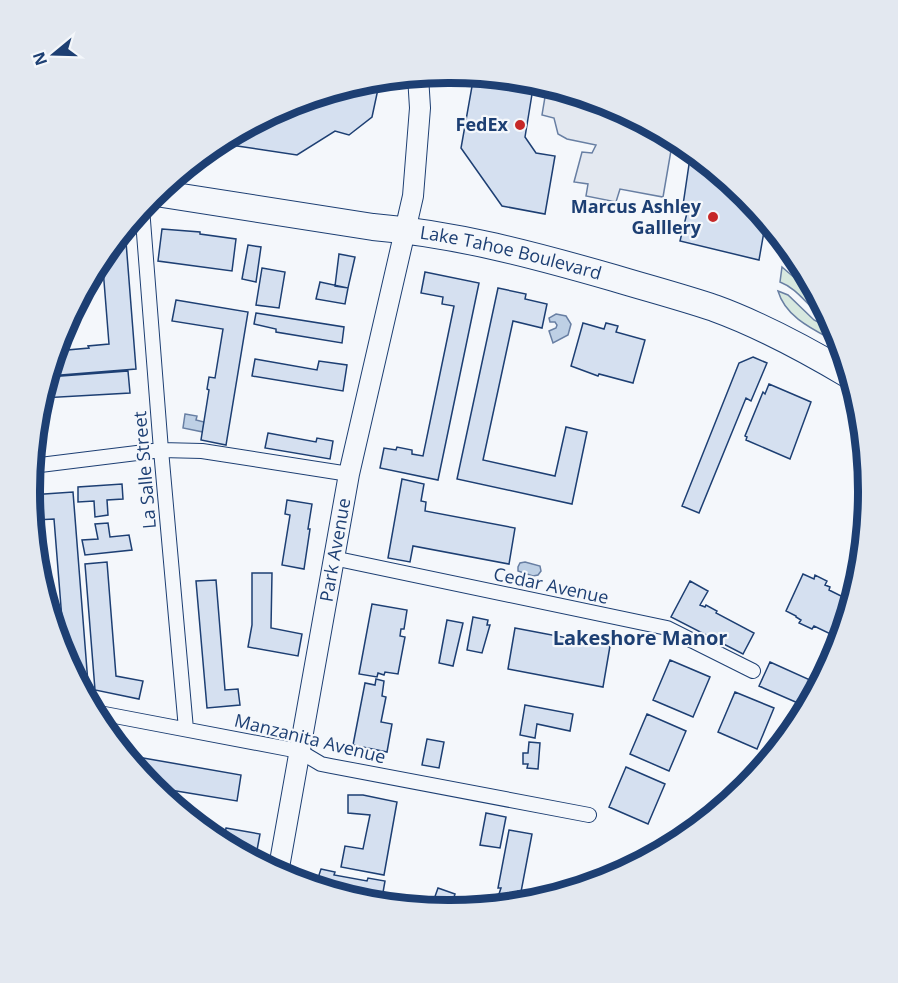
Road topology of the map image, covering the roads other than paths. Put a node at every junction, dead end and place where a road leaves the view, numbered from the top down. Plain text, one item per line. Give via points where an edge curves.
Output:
1 (419, 84) edge
2 (168, 195) edge
3 (143, 221) edge
4 (405, 230) junction
5 (839, 370) edge
6 (161, 450) junction
7 (41, 465) edge
8 (349, 474) junction
9 (333, 558) junction
10 (753, 671) dead end
11 (107, 714) edge
12 (186, 729) junction
13 (299, 751) junction
14 (589, 815) dead end
15 (280, 863) edge

1 - 4 street, Park Avenue via 413,196
2 - 4 highway, Lake Tahoe Boulevard
3 - 6 street, La Salle Street
4 - 5 highway, Lake Tahoe Boulevard via 499,246 699,303 755,325
4 - 8 street, Park Avenue
6 - 7 street
6 - 8 street via 202,451
6 - 12 street, La Salle Street
8 - 9 street, Park Avenue
9 - 10 street, Cedar Avenue via 668,628
9 - 13 street, Park Avenue
11 - 12 street, Manzanita Avenue
12 - 13 street, Manzanita Avenue
13 - 14 street, Manzanita Avenue via 321,764
13 - 15 street, Park Avenue

